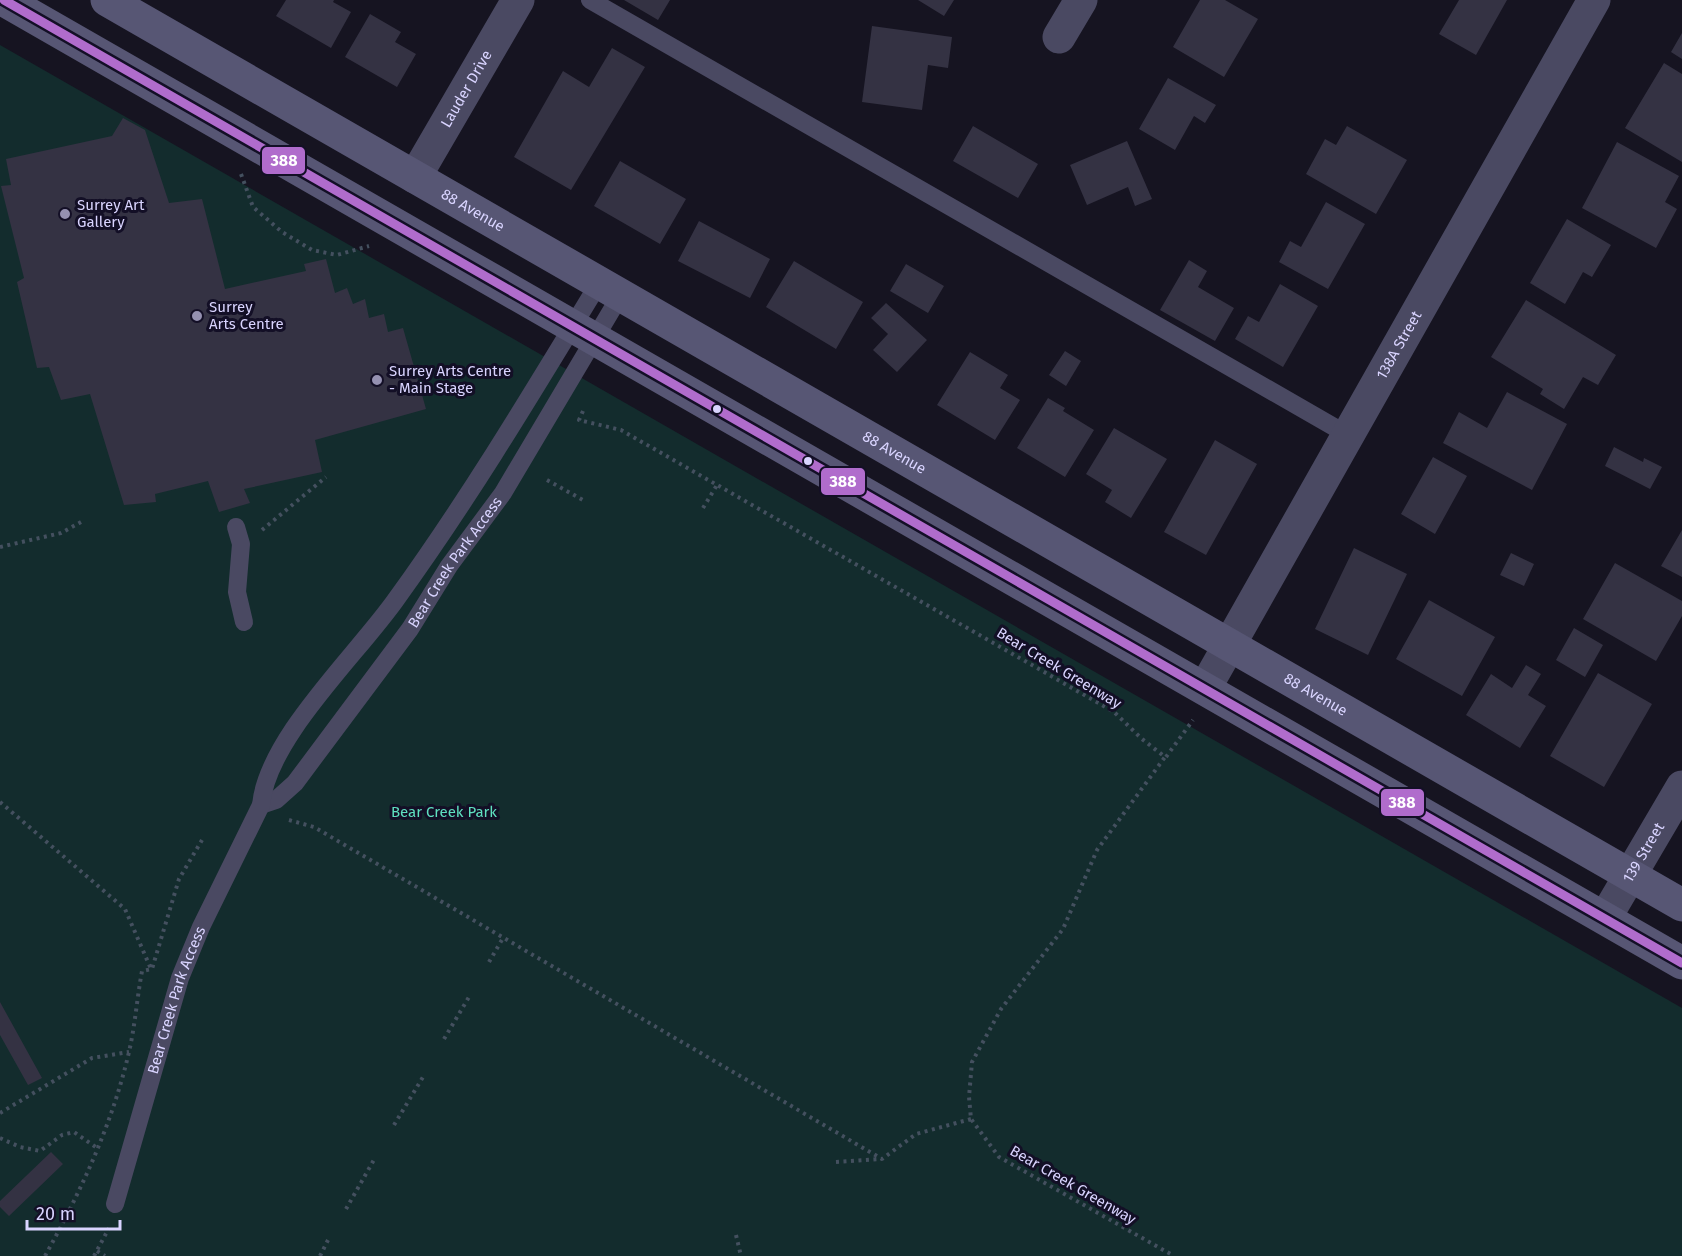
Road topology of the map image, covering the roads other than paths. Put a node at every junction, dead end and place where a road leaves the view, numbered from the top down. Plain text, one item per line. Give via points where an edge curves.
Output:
1 (4, 0) edge
2 (107, 0) edge
3 (518, 0) edge
4 (590, 0) edge
5 (1081, 0) edge
6 (1594, 0) edge
7 (1059, 37) dead end
8 (416, 177) junction
9 (348, 196) junction
10 (609, 290) junction
11 (584, 332) junction
12 (1348, 435) junction
13 (236, 528) dead end
14 (244, 622) dead end
15 (1230, 644) junction
16 (1200, 702) junction
17 (1682, 787) edge
18 (261, 805) junction
19 (1630, 876) junction
20 (1682, 905) edge
21 (1605, 918) junction
22 (1682, 963) edge
23 (115, 1203) dead end

1 - 9 main road
2 - 8 main road, 88 Avenue
3 - 8 street, Lauder Drive
4 - 12 lane
5 - 7 street
6 - 12 street, 138A Street
8 - 9 main road
8 - 10 main road, 88 Avenue
9 - 11 main road
10 - 11 lane, Bear Creek Park Access
10 - 11 lane, Bear Creek Park Access
10 - 15 main road, 88 Avenue
11 - 16 main road
11 - 18 lane, Bear Creek Park Access via 514,423 396,600 326,686 272,763
11 - 18 lane, Bear Creek Park Access via 503,493 449,566 410,629 295,783 276,800
12 - 15 street, 138A Street
13 - 14 lane via 240,544 237,592
15 - 16 street, 138A Street
15 - 19 main road, 88 Avenue
16 - 21 main road
17 - 19 street, 139 Street
18 - 23 lane, Bear Creek Park Access via 180,978
19 - 20 main road, 88 Avenue
19 - 21 street, 139 Street
21 - 22 main road

